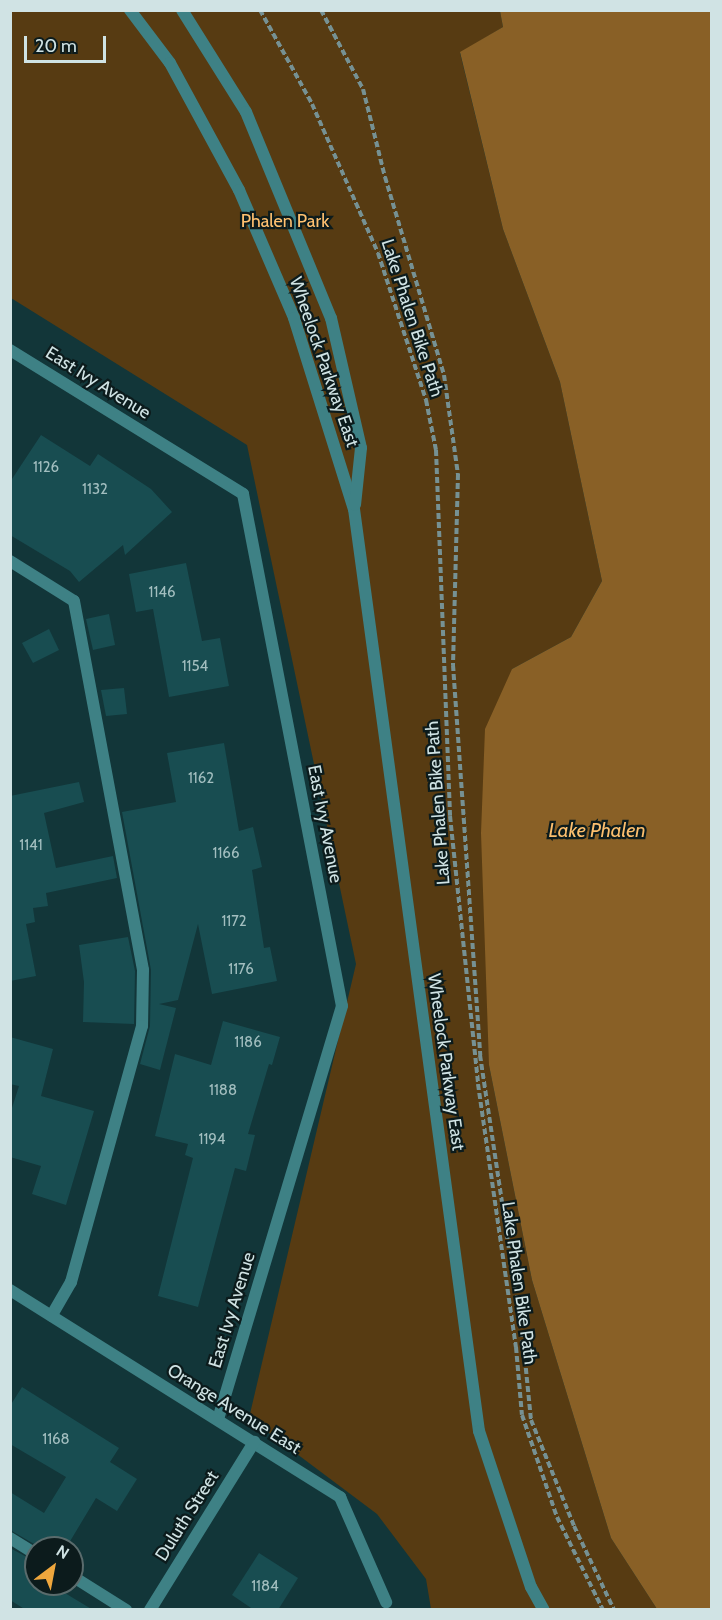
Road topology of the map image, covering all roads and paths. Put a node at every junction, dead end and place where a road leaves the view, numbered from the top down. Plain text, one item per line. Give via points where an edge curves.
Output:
1 (130, 10) edge
2 (182, 10) edge
3 (260, 10) edge
4 (321, 10) edge
5 (10, 350) edge
6 (354, 509) junction
7 (10, 561) edge
8 (10, 1290) edge
9 (51, 1316) junction
10 (218, 1420) junction
11 (254, 1442) junction
12 (10, 1538) edge
13 (24, 1547) edge
14 (84, 1584) edge
15 (386, 1602) dead end
16 (126, 1610) edge
17 (150, 1610) edge
18 (544, 1610) edge
19 (603, 1610) edge
20 (614, 1610) edge

1 - 6 street, Wheelock Parkway East via 170,63 239,190 294,318
2 - 6 street, Wheelock Parkway East via 246,112 331,318 361,448
3 - 19 path, Lake Phalen Bike Path via 312,104 378,253 426,400 436,450 450,816 478,1084 516,1347 522,1415 558,1517
4 - 20 path via 363,89 444,375 458,474 453,665 480,1055 531,1420 574,1526
5 - 10 street, East Ivy Avenue via 243,494 246,506 342,1005
6 - 18 street, Wheelock Parkway East via 479,1431 531,1587
7 - 9 street via 74,601 143,970 142,1026 71,1282
8 - 9 street, Orange Avenue East
9 - 10 street, Orange Avenue East
10 - 11 street, Orange Avenue East
11 - 15 street, Orange Avenue East via 340,1497
11 - 17 street, Duluth Street
12 - 13 street
14 - 16 street

